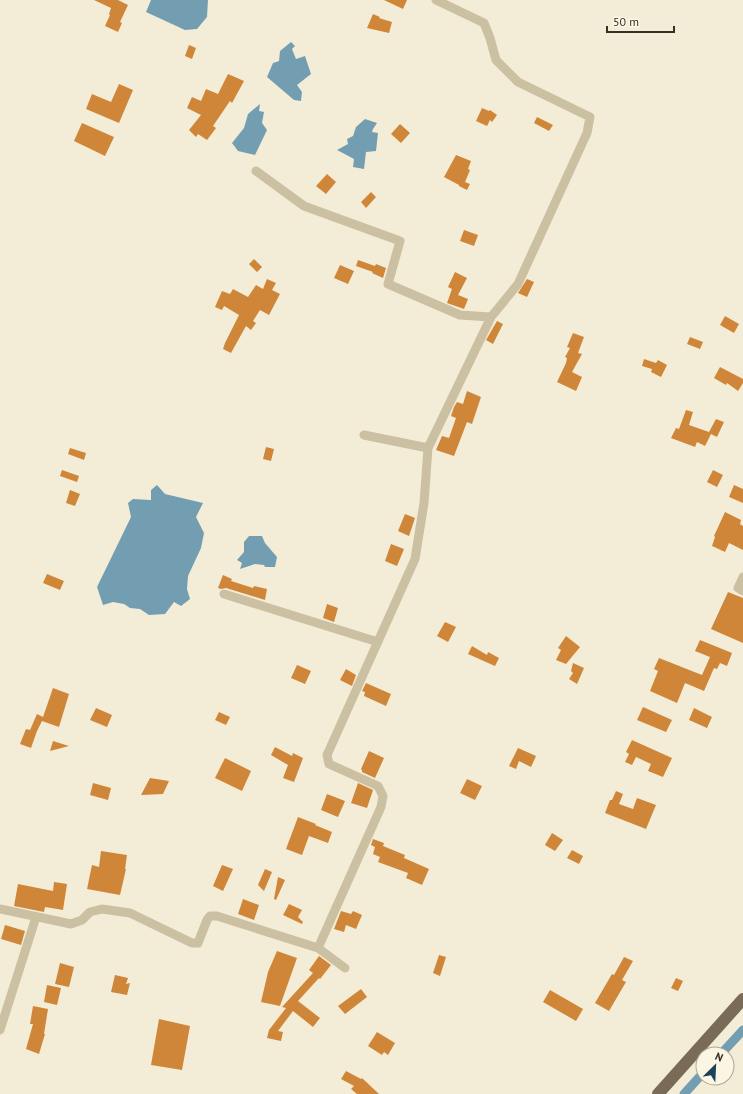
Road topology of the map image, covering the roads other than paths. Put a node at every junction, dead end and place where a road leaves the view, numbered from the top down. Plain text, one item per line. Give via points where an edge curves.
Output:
1 (436, 0) edge
2 (256, 171) dead end
3 (491, 317) junction
4 (364, 435) dead end
5 (428, 448) junction
6 (743, 578) edge
7 (743, 591) edge
8 (224, 594) dead end
9 (378, 642) junction
10 (0, 909) edge
11 (36, 917) junction
12 (318, 948) junction
13 (345, 968) dead end
14 (743, 999) edge
15 (0, 1030) edge
16 (658, 1094) edge

1 - 3 street via 484,23 496,60 518,82 590,117 587,133 518,284
2 - 3 street via 304,206 400,241 388,284 460,314
3 - 5 street
4 - 5 street
5 - 9 street via 424,503 415,559
6 - 7 street via 738,588
8 - 9 street
9 - 12 street via 327,755 329,764 378,786 383,796 381,807
10 - 11 street
11 - 12 street via 72,924 82,920 90,912 102,909 130,913 192,943 198,943 207,920 210,916 217,916
11 - 15 street
12 - 13 street
14 - 16 main road

